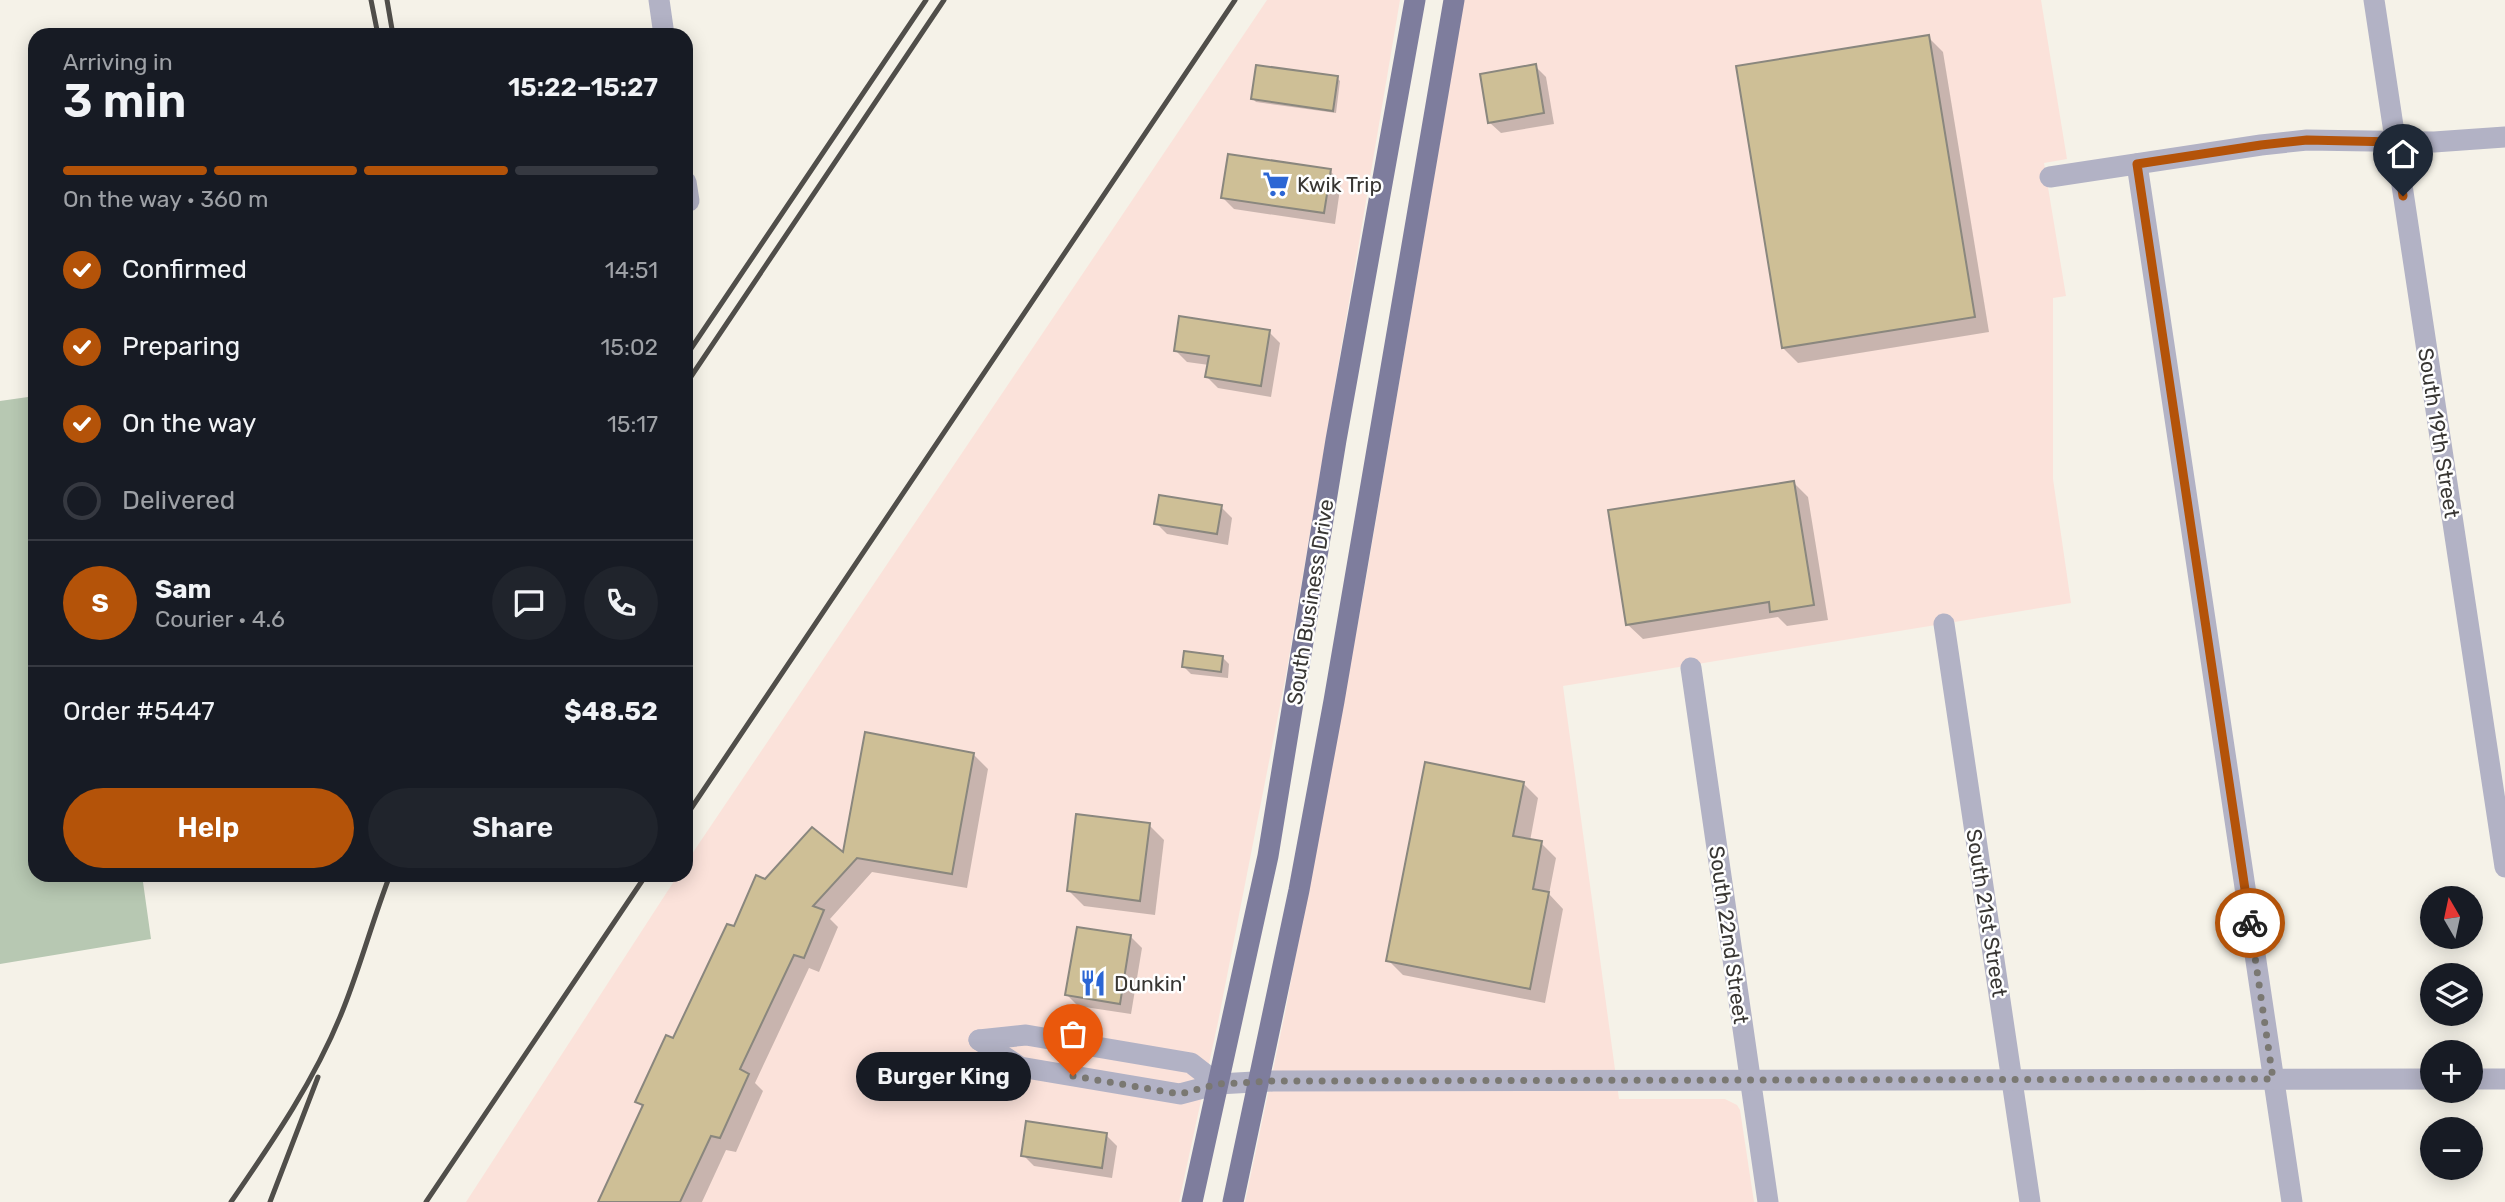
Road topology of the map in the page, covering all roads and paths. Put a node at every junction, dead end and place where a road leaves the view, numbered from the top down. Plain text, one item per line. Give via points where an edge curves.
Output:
1 (659, 0) edge
2 (1415, 0) edge
3 (1454, 0) edge
4 (2374, 0) edge
5 (663, 28) edge
6 (2505, 137) edge
7 (2395, 142) junction
8 (2137, 164) junction
9 (2049, 177) dead end
10 (1944, 624) dead end
11 (1691, 668) dead end
12 (2505, 867) edge
13 (1750, 1079) junction
14 (2012, 1079) junction
15 (2273, 1079) junction
16 (2420, 1079) edge
17 (2483, 1079) edge
18 (2505, 1079) edge
19 (1258, 1082) junction
20 (1218, 1084) junction
21 (1192, 1202) edge
22 (1233, 1202) edge
23 (1768, 1202) edge
24 (2030, 1202) edge
25 (2292, 1202) edge

1 - 5 street
2 - 20 main road, South Business Drive via 1268,856
3 - 19 main road, South Business Drive via 1334,701
4 - 7 street, South 19th Street
6 - 7 street
7 - 8 street via 2307,140
7 - 12 street, South 19th Street
8 - 9 street
8 - 15 street
10 - 14 street, South 21st Street
11 - 13 street, South 22nd Street
13 - 14 street
13 - 19 street
13 - 23 street, South 22nd Street
14 - 15 street
14 - 24 street, South 21st Street
15 - 16 street
15 - 25 street
17 - 18 street
19 - 20 street
19 - 22 main road, South Business Drive
20 - 20 street via 1191,1063 1026,1035 979,1040 1020,1067 1180,1094
20 - 21 main road, South Business Drive

